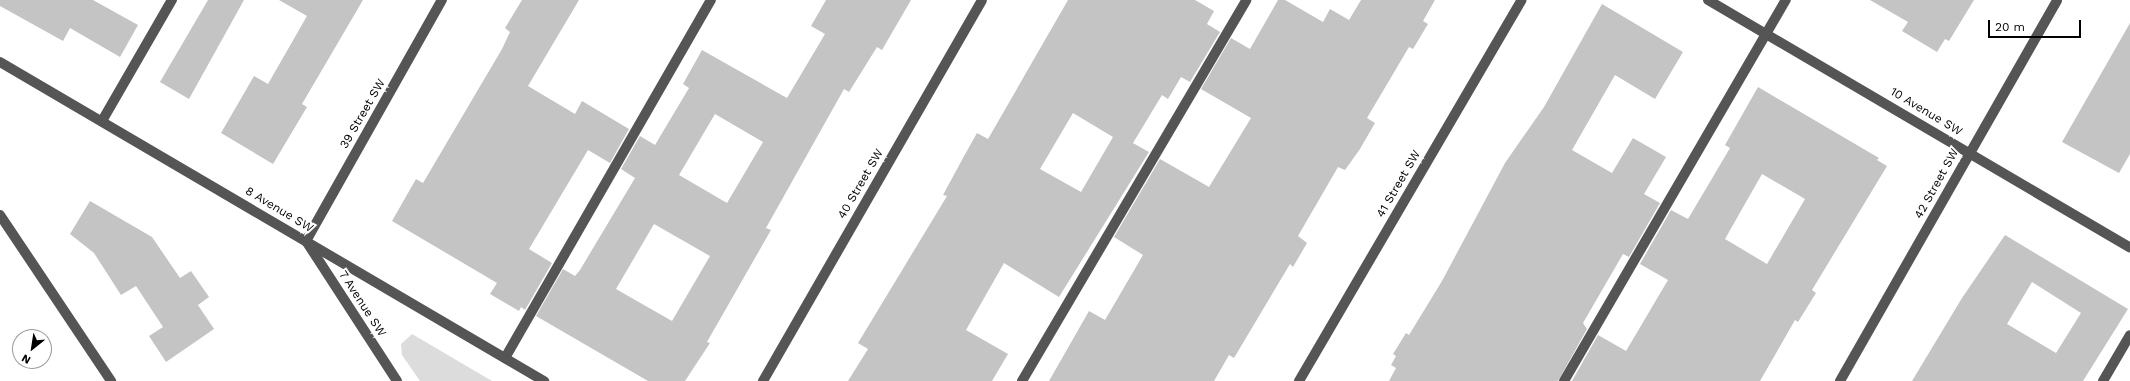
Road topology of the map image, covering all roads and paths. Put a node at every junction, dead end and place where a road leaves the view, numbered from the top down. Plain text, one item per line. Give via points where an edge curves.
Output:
1 (172, 0) edge
2 (442, 0) edge
3 (711, 0) edge
4 (982, 0) edge
5 (1246, 0) edge
6 (1522, 0) edge
7 (1708, 0) edge
8 (1786, 0) edge
9 (2058, 0) edge
10 (1767, 34) junction
11 (0, 62) edge
12 (102, 121) junction
13 (1970, 154) junction
14 (0, 215) edge
15 (306, 241) junction
16 (2130, 248) edge
17 (2130, 335) edge
18 (505, 358) junction
19 (111, 381) edge
20 (398, 381) edge
21 (544, 381) edge
22 (763, 381) edge
23 (1022, 381) edge
24 (1299, 381) edge
25 (1564, 381) edge
26 (1840, 381) edge
27 (2103, 381) edge

1 - 12 street
2 - 15 street, 39 Street SW
3 - 18 street
4 - 22 street, 40 Street SW
5 - 23 street
6 - 24 street, 41 Street SW
7 - 10 street, 10 Avenue SW
8 - 10 street
9 - 13 street, 42 Street SW
10 - 13 street, 10 Avenue SW
10 - 25 street
11 - 12 street, 8 Avenue SW
12 - 15 street, 8 Avenue SW
13 - 16 street, 10 Avenue SW
13 - 26 street, 42 Street SW
14 - 19 street
15 - 18 street, 8 Avenue SW
15 - 20 street, 7 Avenue SW
17 - 27 street
18 - 21 street, 8 Avenue SW

